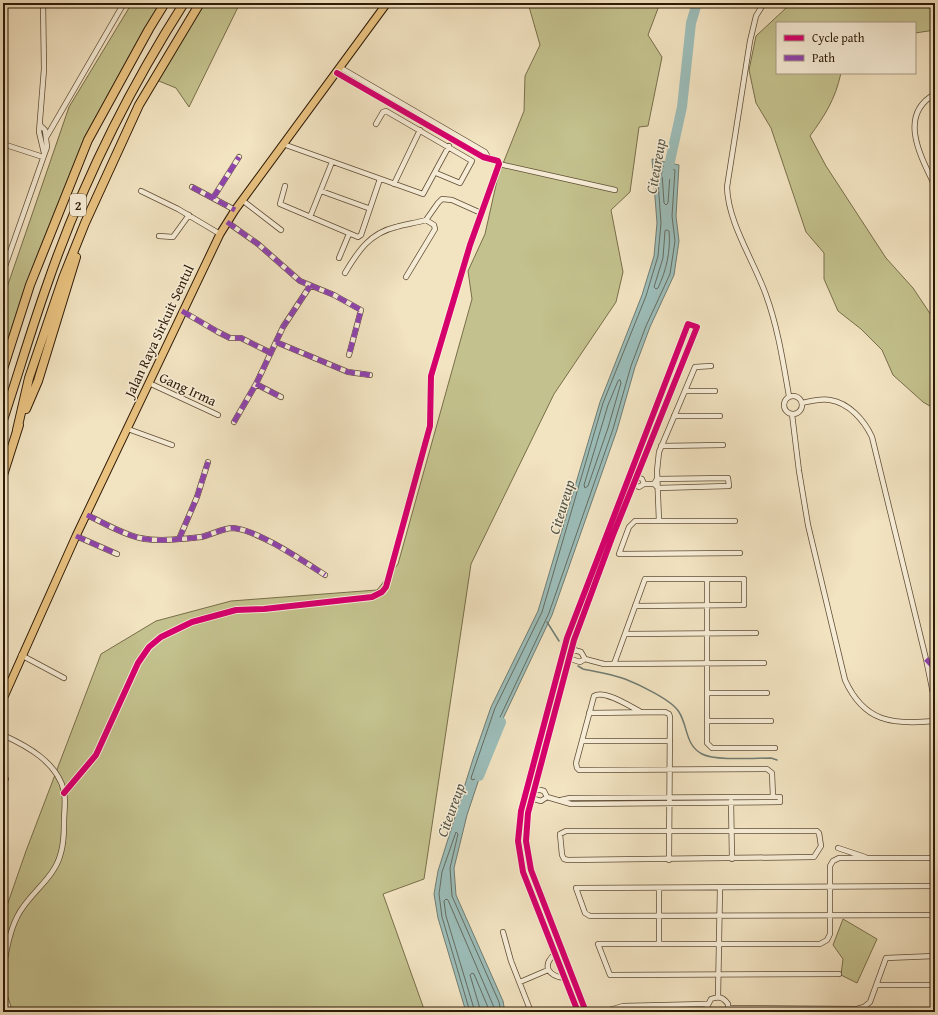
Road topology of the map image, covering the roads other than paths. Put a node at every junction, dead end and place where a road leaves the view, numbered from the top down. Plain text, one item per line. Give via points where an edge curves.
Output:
1 (43, 3) edge
2 (124, 3) edge
3 (165, 3) edge
4 (184, 3) edge
5 (200, 3) edge
6 (387, 3) edge
7 (764, 3) edge
8 (339, 70) junction
9 (935, 94) edge
10 (376, 124) dead end
11 (41, 126) junction
12 (420, 130) junction
13 (47, 136) junction
14 (3, 144) edge
15 (283, 144) junction
16 (449, 146) junction
17 (43, 155) junction
18 (239, 157) dead end
19 (332, 162) junction
20 (499, 164) junction
21 (436, 173) junction
22 (933, 177) edge
23 (380, 179) junction
24 (394, 184) junction
25 (286, 186) dead end
26 (935, 186) edge
27 (192, 187) dead end
28 (615, 190) dead end
29 (141, 191) dead end
30 (321, 191) junction
31 (213, 198) junction
32 (242, 200) junction
33 (368, 208) junction
34 (235, 210) junction
35 (480, 213) junction
36 (189, 215) junction
37 (310, 217) junction
38 (426, 220) junction
39 (227, 222) junction
40 (281, 230) dead end
41 (220, 234) junction
42 (349, 234) junction
43 (159, 236) dead end
44 (339, 258) dead end
45 (3, 272) edge
46 (345, 273) dead end
47 (406, 277) dead end
48 (310, 286) junction
49 (182, 311) junction
50 (276, 342) junction
51 (271, 353) junction
52 (349, 355) dead end
53 (711, 366) dead end
54 (3, 369) edge
55 (370, 375) dead end
56 (149, 383) junction
57 (256, 384) junction
58 (685, 391) junction
59 (714, 391) dead end
60 (789, 396) junction
61 (281, 397) dead end
62 (802, 403) junction
63 (792, 414) junction
64 (218, 415) dead end
65 (674, 416) junction
66 (720, 416) dead end
67 (3, 420) edge
68 (234, 422) dead end
69 (128, 429) junction
70 (172, 445) dead end
71 (723, 445) dead end
72 (661, 446) junction
73 (208, 462) dead end
74 (630, 474) junction
75 (3, 475) edge
76 (637, 477) junction
77 (657, 479) junction
78 (626, 482) junction
79 (644, 484) junction
80 (654, 484) junction
81 (634, 485) junction
82 (658, 488) junction
83 (87, 515) junction
84 (734, 520) dead end
85 (659, 521) junction
86 (76, 536) junction
87 (179, 539) junction
88 (740, 553) dead end
89 (117, 554) dead end
90 (325, 575) dead end
91 (707, 579) junction
92 (635, 606) junction
93 (707, 606) junction
94 (756, 633) dead end
95 (625, 634) junction
96 (707, 634) junction
97 (564, 647) junction
98 (572, 649) junction
99 (21, 655) junction
100 (562, 656) junction
101 (569, 658) junction
102 (585, 659) junction
103 (926, 659) junction
104 (764, 663) dead end
105 (614, 664) junction
106 (707, 664) junction
107 (935, 669) edge
108 (64, 678) dead end
109 (707, 693) junction
110 (767, 693) dead end
111 (3, 699) edge
112 (641, 712) junction
113 (589, 713) junction
114 (707, 721) junction
115 (771, 721) dead end
116 (935, 721) edge
117 (3, 735) edge
118 (582, 741) junction
119 (670, 741) junction
120 (775, 748) dead end
121 (670, 769) junction
122 (526, 787) junction
123 (534, 788) junction
124 (64, 793) junction
125 (524, 796) junction
126 (547, 797) junction
127 (773, 797) junction
128 (532, 798) junction
129 (669, 798) junction
130 (561, 800) junction
131 (731, 800) junction
132 (669, 803) junction
133 (669, 831) junction
134 (732, 831) junction
135 (838, 848) dead end
136 (935, 858) edge
137 (732, 859) junction
138 (870, 859) junction
139 (669, 860) junction
140 (935, 886) edge
141 (720, 887) junction
142 (659, 888) junction
143 (829, 888) junction
144 (719, 915) junction
145 (935, 915) edge
146 (659, 916) junction
147 (829, 917) junction
148 (503, 932) dead end
149 (659, 944) junction
150 (719, 944) junction
151 (555, 954) junction
152 (935, 956) edge
153 (3, 970) edge
154 (548, 970) junction
155 (718, 974) junction
156 (839, 974) dead end
157 (564, 978) junction
158 (3, 981) edge
159 (520, 982) junction
160 (877, 985) junction
161 (935, 985) edge
162 (718, 997) junction
163 (707, 1004) junction
164 (623, 1006) junction
165 (728, 1010) edge
166 (10, 1012) edge
167 (531, 1012) edge
168 (578, 1012) edge
169 (586, 1012) edge
170 (591, 1012) edge
171 (602, 1012) edge
172 (624, 1012) edge
173 (648, 1012) edge
174 (708, 1012) edge

1 - 11 street via 44,69
2 - 13 street
3 - 54 highway, 2 via 88,140 30,285
4 - 67 highway, 2 via 161,39 101,151 47,284
5 - 75 highway via 139,106 85,223 38,381
6 - 8 main road, Jalan Raya Sirkuit Sentul
7 - 60 street via 754,23 727,199 767,296 775,322
8 - 15 main road, Jalan Raya Sirkuit Sentul
8 - 20 street via 483,157 498,161
9 - 22 street via 920,107 914,123 919,150
10 - 12 street via 386,111
11 - 13 street
11 - 17 street via 39,132
12 - 16 street
12 - 24 street
13 - 17 street via 47,147
14 - 17 street
15 - 19 street
15 - 32 main road, Jalan Raya Sirkuit Sentul
16 - 21 street
16 - 21 street via 471,158 472,164 460,183
17 - 45 street
18 - 31 street
19 - 23 street
19 - 30 street
20 - 28 street
20 - 35 street
21 - 24 street via 423,194
22 - 26 street
23 - 24 street
23 - 33 street
25 - 37 street via 280,204
27 - 31 street
29 - 36 street
30 - 33 street
30 - 37 street
31 - 34 street
32 - 34 main road, Jalan Raya Sirkuit Sentul
32 - 40 street
33 - 42 street via 360,235 358,237
34 - 39 main road, Jalan Raya Sirkuit Sentul
35 - 38 street via 452,200 442,199
35 - 124 street via 431,376 430,426 386,587 372,598 236,610 192,622 160,637 138,663 96,755
36 - 41 street
36 - 43 street via 173,237
37 - 42 street
38 - 46 street via 396,227 372,237 360,248
38 - 47 street via 435,229
39 - 41 main road, Jalan Raya Sirkuit Sentul
39 - 48 street
41 - 49 main road, Jalan Raya Sirkuit Sentul
42 - 44 street
48 - 50 street
48 - 52 street via 362,310
49 - 51 street via 230,338 241,338
49 - 56 main road, Jalan Raya Sirkuit Sentul
50 - 51 street
50 - 55 street via 348,372
51 - 57 street
53 - 58 street via 695,367
56 - 64 street, Gang Irma
56 - 69 main road, Jalan Raya Sirkuit Sentul
57 - 61 street
57 - 68 street
58 - 59 street
58 - 65 street
60 - 62 street via 796,396
60 - 63 street via 784,401 784,408
62 - 63 street via 798,412
62 - 103 street via 826,400 840,403 857,415 869,431 875,446
63 - 116 street via 808,524 845,680 850,691 859,704 877,716 910,722
65 - 66 street
65 - 72 street
69 - 70 street
69 - 83 main road, Jalan Raya Sirkuit Sentul
71 - 72 street
72 - 77 street via 657,461
73 - 87 street via 197,497
74 - 76 street
74 - 76 street via 688,324 697,327
74 - 78 street
76 - 79 street via 642,479
76 - 81 street
77 - 80 street
77 - 82 street
77 - 82 street via 728,478 729,486
78 - 81 street
78 - 97 street
79 - 80 street
79 - 81 street via 639,487
80 - 82 street
81 - 98 street
82 - 85 street
83 - 86 main road, Jalan Raya Sirkuit Sentul
83 - 87 street via 140,538
84 - 85 street
85 - 88 street via 631,522 619,554
86 - 89 street
86 - 99 main road, Jalan Raya Sirkuit Sentul
87 - 90 street via 206,536 226,529 239,530 280,547
91 - 92 street via 645,579
91 - 93 street
91 - 93 street via 744,579 744,605
92 - 93 street
92 - 95 street
93 - 96 street
94 - 96 street
95 - 96 street
95 - 105 street
96 - 106 street
97 - 98 street
97 - 100 street
98 - 101 street
98 - 102 street via 581,652
99 - 108 street
99 - 111 main road, Jalan Raya Sirkuit Sentul
100 - 101 street
100 - 122 street
101 - 102 street via 580,662
101 - 123 street
102 - 105 street
103 - 107 street
103 - 116 street via 934,698
104 - 106 street
105 - 106 street
106 - 109 street
109 - 110 street
109 - 114 street
112 - 113 street
112 - 113 street via 621,701 597,694
112 - 119 street via 669,714
113 - 118 street
114 - 115 street
114 - 120 street via 707,743 712,748
117 - 124 street via 42,757 56,774
118 - 119 street
118 - 121 street via 576,764 579,770
119 - 121 street
121 - 127 street via 767,769 772,773
121 - 129 street
122 - 123 street
122 - 125 street
123 - 126 street via 544,791
123 - 128 street
124 - 153 street via 62,853 55,868 17,918
125 - 128 street
125 - 151 street via 519,825 520,857 523,872
126 - 128 street via 541,801
126 - 130 street
127 - 131 street
127 - 131 street via 780,797 780,802
128 - 169 street via 526,841 531,870
129 - 130 street
129 - 131 street
129 - 132 street
130 - 132 street via 571,804
131 - 132 street
131 - 134 street
132 - 133 street
133 - 134 street
133 - 139 street
133 - 139 street via 566,831 560,834 562,855 568,860
134 - 137 street
134 - 137 street via 817,831 820,833 821,846 814,857
135 - 138 street
136 - 138 street
137 - 139 street
138 - 143 street via 839,858 833,861 830,866
140 - 143 street
141 - 142 street
141 - 143 street
141 - 144 street
142 - 146 street
142 - 146 street via 576,888 586,913 590,916
143 - 147 street
144 - 146 street
144 - 147 street
144 - 150 street
145 - 147 street
146 - 149 street
147 - 150 street via 830,934 827,940 820,944
148 - 159 street
149 - 150 street
149 - 155 street via 598,944 610,975
150 - 155 street
151 - 154 street via 549,959
151 - 157 street
152 - 160 street via 886,958
154 - 157 street
154 - 159 street
155 - 156 street
155 - 162 street
157 - 168 street
158 - 166 street
159 - 167 street
160 - 161 street
160 - 165 street via 870,1002 857,1009
162 - 163 street via 711,999
162 - 165 street via 728,1004
163 - 164 street
163 - 174 street
164 - 171 street
164 - 172 street
170 - 171 street
173 - 174 street

